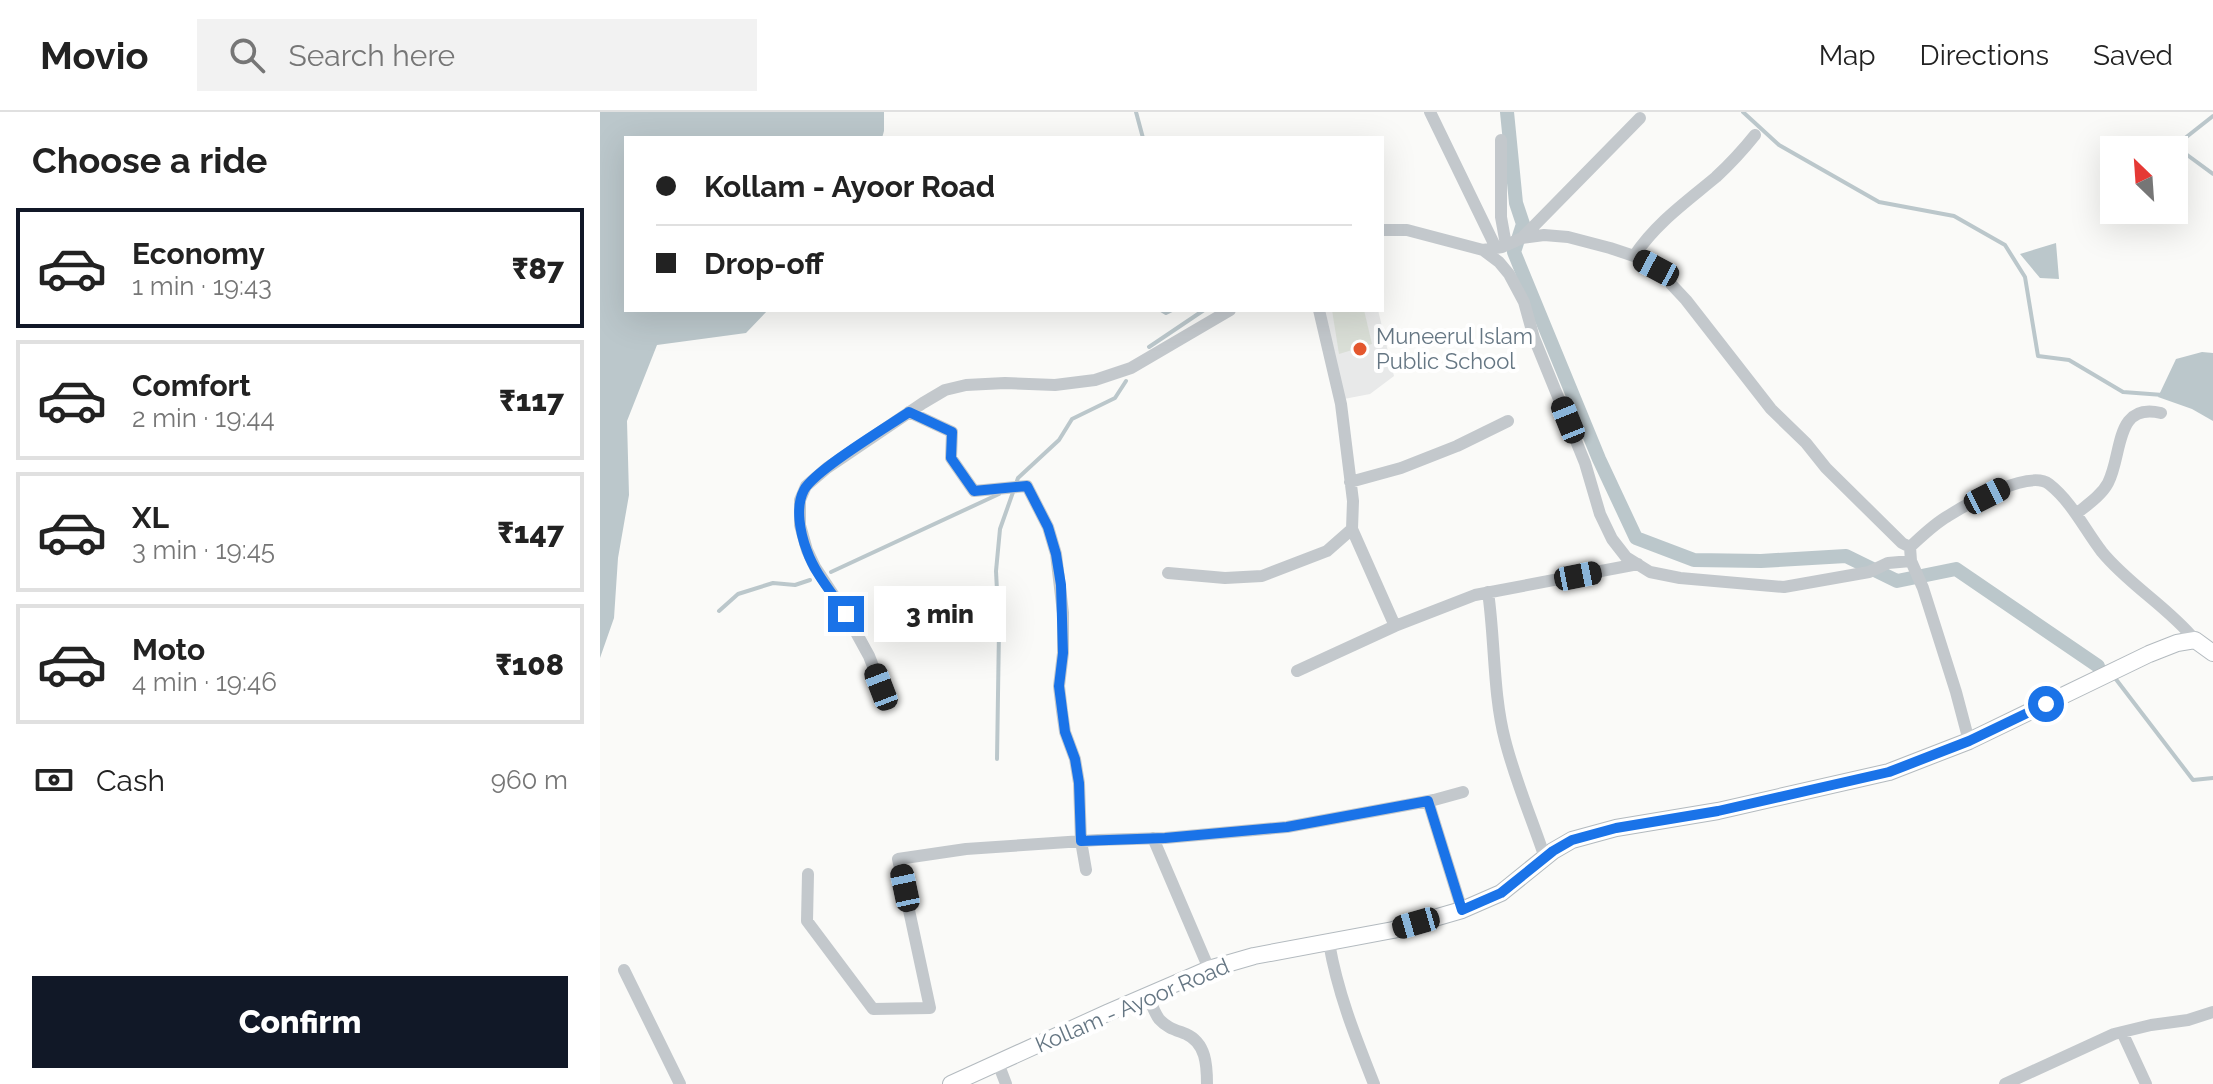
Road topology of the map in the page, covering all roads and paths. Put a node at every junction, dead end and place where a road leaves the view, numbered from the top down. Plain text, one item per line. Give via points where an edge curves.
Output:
1 (1430, 112) edge
2 (1640, 118) dead end
3 (1755, 135) dead end
4 (1501, 140) dead end
5 (1384, 230) edge
6 (1506, 244) junction
7 (1634, 256) junction
8 (1227, 312) edge
9 (1319, 312) edge
10 (909, 412) junction
11 (2161, 413) dead end
12 (1508, 421) dead end
13 (1350, 482) junction
14 (2076, 514) junction
15 (1352, 529) junction
16 (1910, 547) junction
17 (1911, 561) junction
18 (1638, 564) junction
19 (1168, 573) dead end
20 (1488, 592) junction
21 (1395, 626) junction
22 (2195, 640) junction
23 (2213, 653) edge
24 (1297, 671) dead end
25 (881, 687) dead end
26 (1969, 741) junction
27 (1463, 792) dead end
28 (1428, 801) junction
29 (1153, 838) junction
30 (1081, 841) junction
31 (1545, 858) junction
32 (1086, 870) dead end
33 (808, 874) dead end
34 (1462, 910) junction
35 (1329, 943) junction
36 (1209, 969) junction
37 (624, 970) dead end
38 (1148, 995) junction
39 (2213, 1012) edge
40 (2122, 1032) junction
41 (998, 1063) junction
42 (2020, 1081) edge
43 (680, 1084) edge
44 (951, 1084) edge
45 (1006, 1084) edge
46 (1207, 1084) edge
47 (1374, 1084) edge
48 (2005, 1084) edge
49 (2146, 1084) edge

1 - 6 street
2 - 6 street
3 - 7 street via 1653,230
4 - 6 street
5 - 6 street
6 - 7 street via 1544,235 1568,237
6 - 18 street via 1499,262 1524,302 1600,514 1612,539
7 - 16 street via 1672,283 1771,409
8 - 10 street via 1131,368 1095,380 966,385 945,390
9 - 13 street via 1341,404
10 - 25 street via 827,468 806,486 800,500 807,550 869,656
10 - 30 street via 952,432 951,458 974,491 1027,486 1048,527 1061,585 1060,699 1079,783
11 - 14 street via 2147,410 2129,419 2108,483
12 - 13 street via 1401,468
13 - 15 street
14 - 16 street via 2042,480 2021,482 1948,515
14 - 22 street via 2103,552
15 - 19 street via 1327,551 1262,576
15 - 21 street
16 - 17 street
17 - 18 street via 1784,587 1680,578
17 - 26 street
18 - 20 street
20 - 21 street
20 - 31 street via 1505,740
21 - 24 street
22 - 23 main road
22 - 26 main road, Kollam - Ayoor Road via 2149,654
26 - 31 main road, Kollam - Ayoor Road via 1889,772 1596,832
27 - 28 street
28 - 29 street via 1287,827
28 - 34 street
29 - 30 street
29 - 36 street
30 - 32 street
30 - 33 street via 898,859 930,1008 873,1009 807,921
31 - 34 main road, Kollam - Ayoor Road via 1501,893
34 - 35 main road, Kollam - Ayoor Road
35 - 36 main road, Kollam - Ayoor Road
35 - 47 street via 1346,1014
36 - 38 main road, Kollam - Ayoor Road
37 - 43 street
38 - 41 main road, Kollam - Ayoor Road
38 - 46 street via 1159,1019 1199,1045
39 - 40 street
40 - 42 street
40 - 49 street
41 - 44 main road, Kollam - Ayoor Road
41 - 45 street
42 - 48 street

